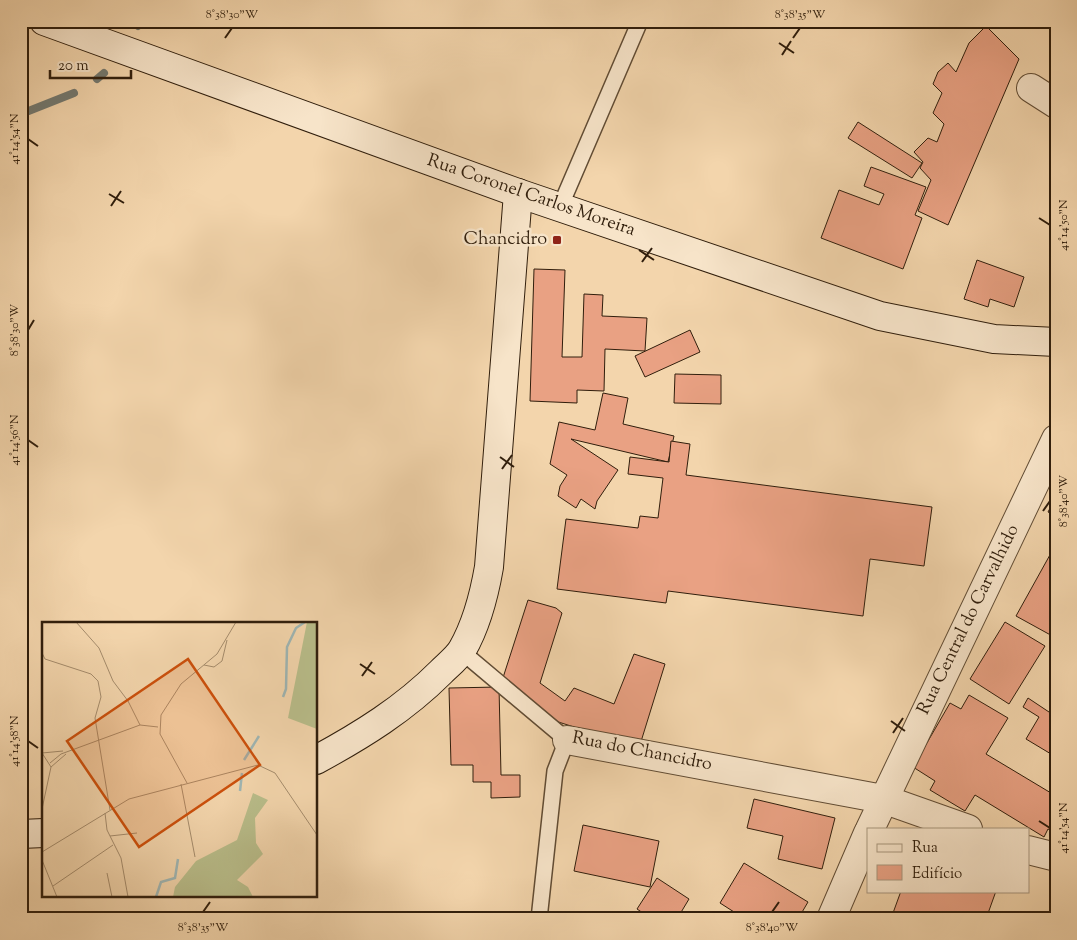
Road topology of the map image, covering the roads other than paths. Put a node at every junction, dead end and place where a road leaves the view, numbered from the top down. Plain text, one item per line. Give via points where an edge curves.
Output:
1 (44, 21) edge
2 (640, 21) edge
3 (1031, 88) dead end
4 (1056, 104) edge
5 (518, 193) junction
6 (560, 207) junction
7 (1056, 342) edge
8 (1056, 439) edge
9 (462, 651) junction
10 (567, 740) junction
11 (318, 759) edge
12 (883, 799) junction
13 (870, 828) edge
14 (965, 828) edge
15 (42, 833) edge
16 (21, 834) edge
17 (867, 835) edge
18 (1030, 850) edge
19 (1056, 857) edge
20 (539, 919) edge
21 (831, 919) edge

1 - 5 street, Rua Coronel Carlos Moreira
2 - 6 lane
3 - 4 street
5 - 6 street, Rua Coronel Carlos Moreira
5 - 9 street via 490,567 482,605
6 - 7 street, Rua Coronel Carlos Moreira via 880,316 994,339
8 - 12 street, Rua Central do Carvalhido
9 - 10 lane, Rua do Chancidro
9 - 11 street via 394,714
10 - 12 street, Rua do Chancidro
10 - 20 lane via 555,771
12 - 13 street, Rua Central do Carvalhido
12 - 14 street, Rua do Chancidro
15 - 16 street
17 - 21 street
18 - 19 street

